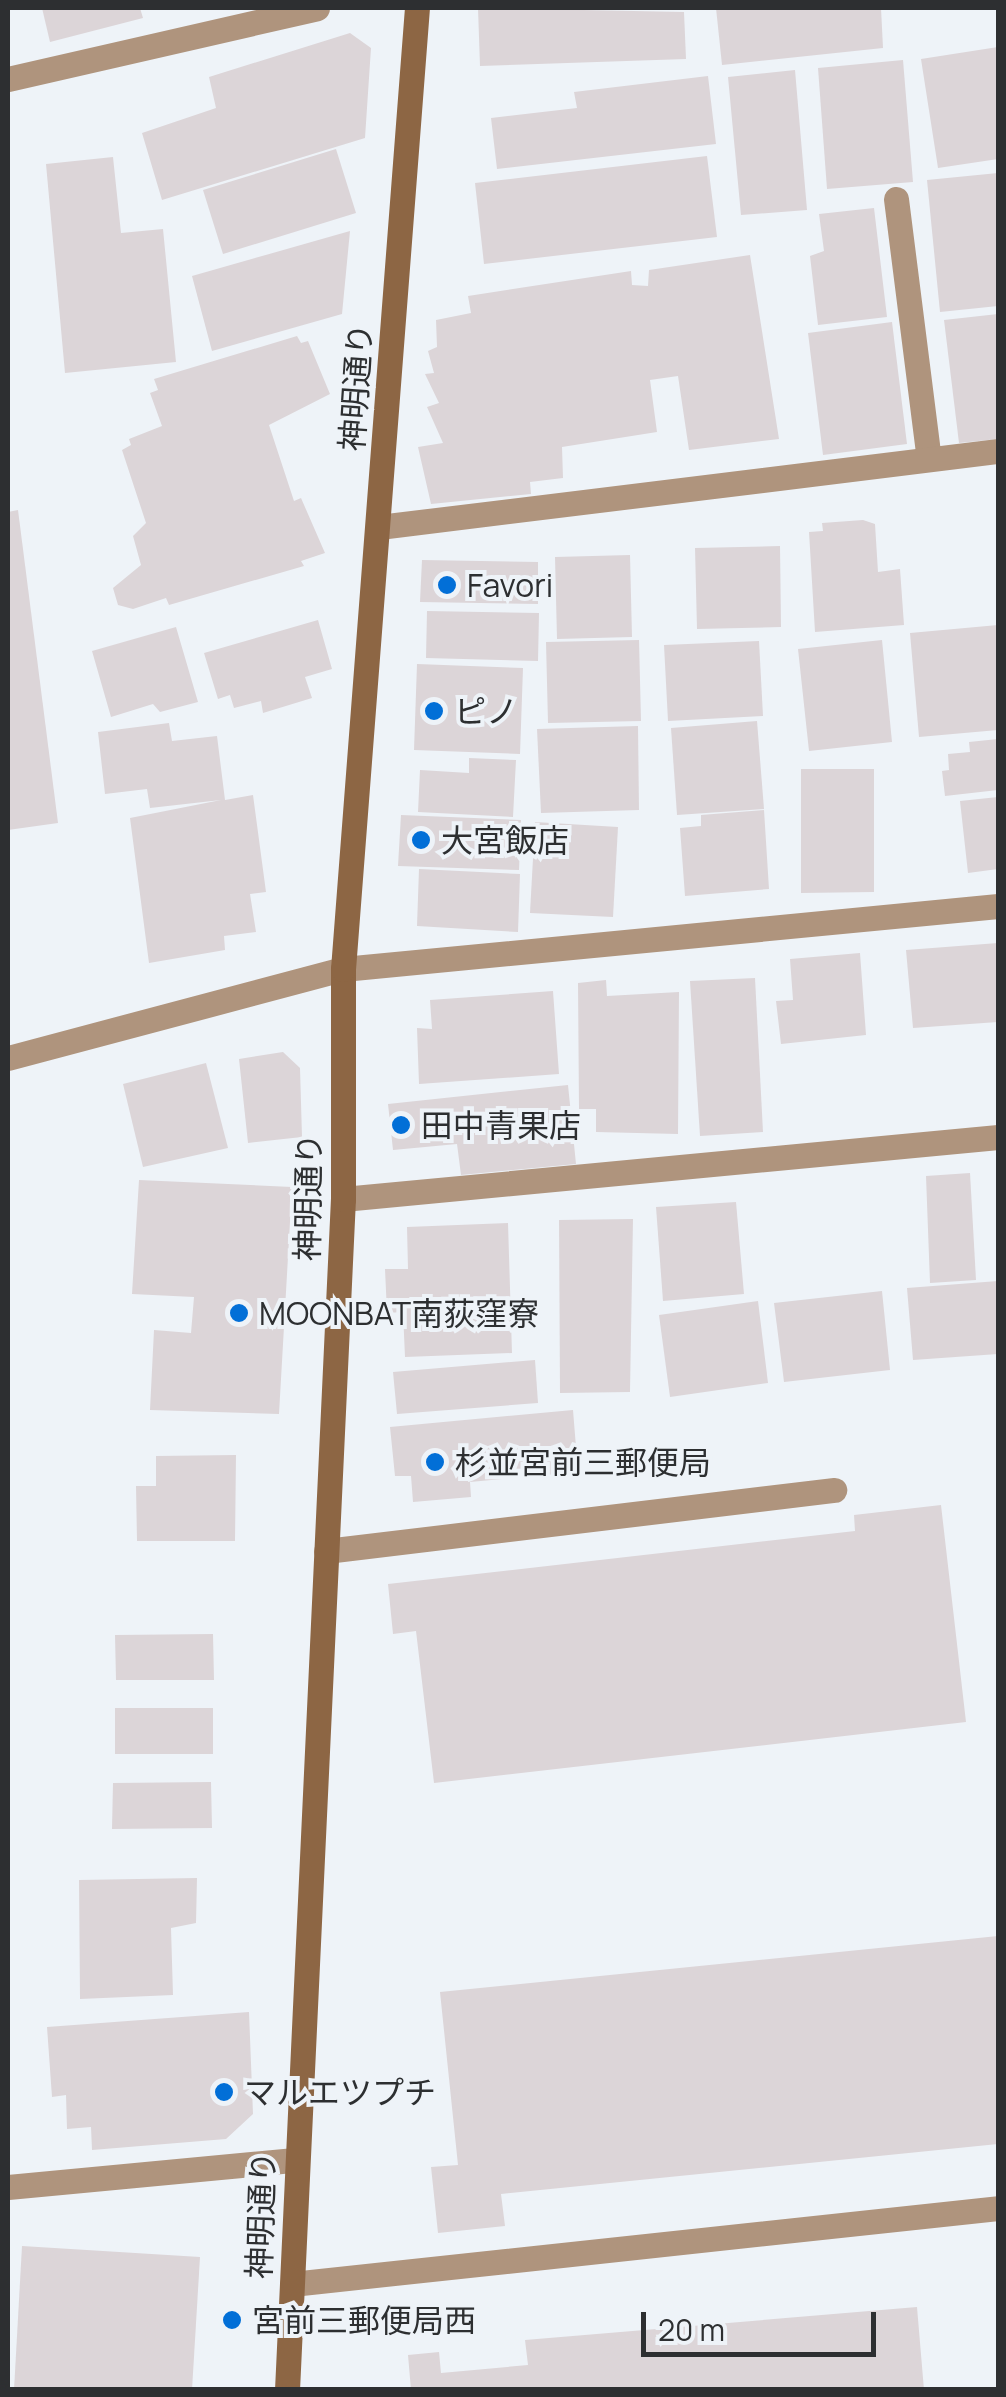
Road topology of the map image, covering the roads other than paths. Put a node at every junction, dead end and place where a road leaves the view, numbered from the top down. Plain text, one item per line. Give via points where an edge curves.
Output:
1 (317, 8) edge
2 (417, 8) edge
3 (8, 79) edge
4 (896, 199) dead end
5 (998, 451) edge
6 (929, 459) junction
7 (379, 528) junction
8 (998, 906) edge
9 (344, 969) junction
10 (8, 1058) edge
11 (998, 1138) edge
12 (342, 1199) junction
13 (834, 1490) dead end
14 (326, 1551) junction
15 (296, 2160) junction
16 (8, 2186) edge
17 (998, 2208) edge
18 (292, 2284) junction
19 (287, 2390) edge

1 - 3 street
2 - 7 street, 神明通り
4 - 6 street
5 - 6 street
6 - 7 street
7 - 9 street, 神明通り
8 - 9 street
9 - 10 street
9 - 12 street, 神明通り
11 - 12 street
12 - 14 street, 神明通り
13 - 14 street
14 - 15 street, 神明通り
15 - 16 street
15 - 18 street, 神明通り
17 - 18 street
18 - 19 street, 神明通り

